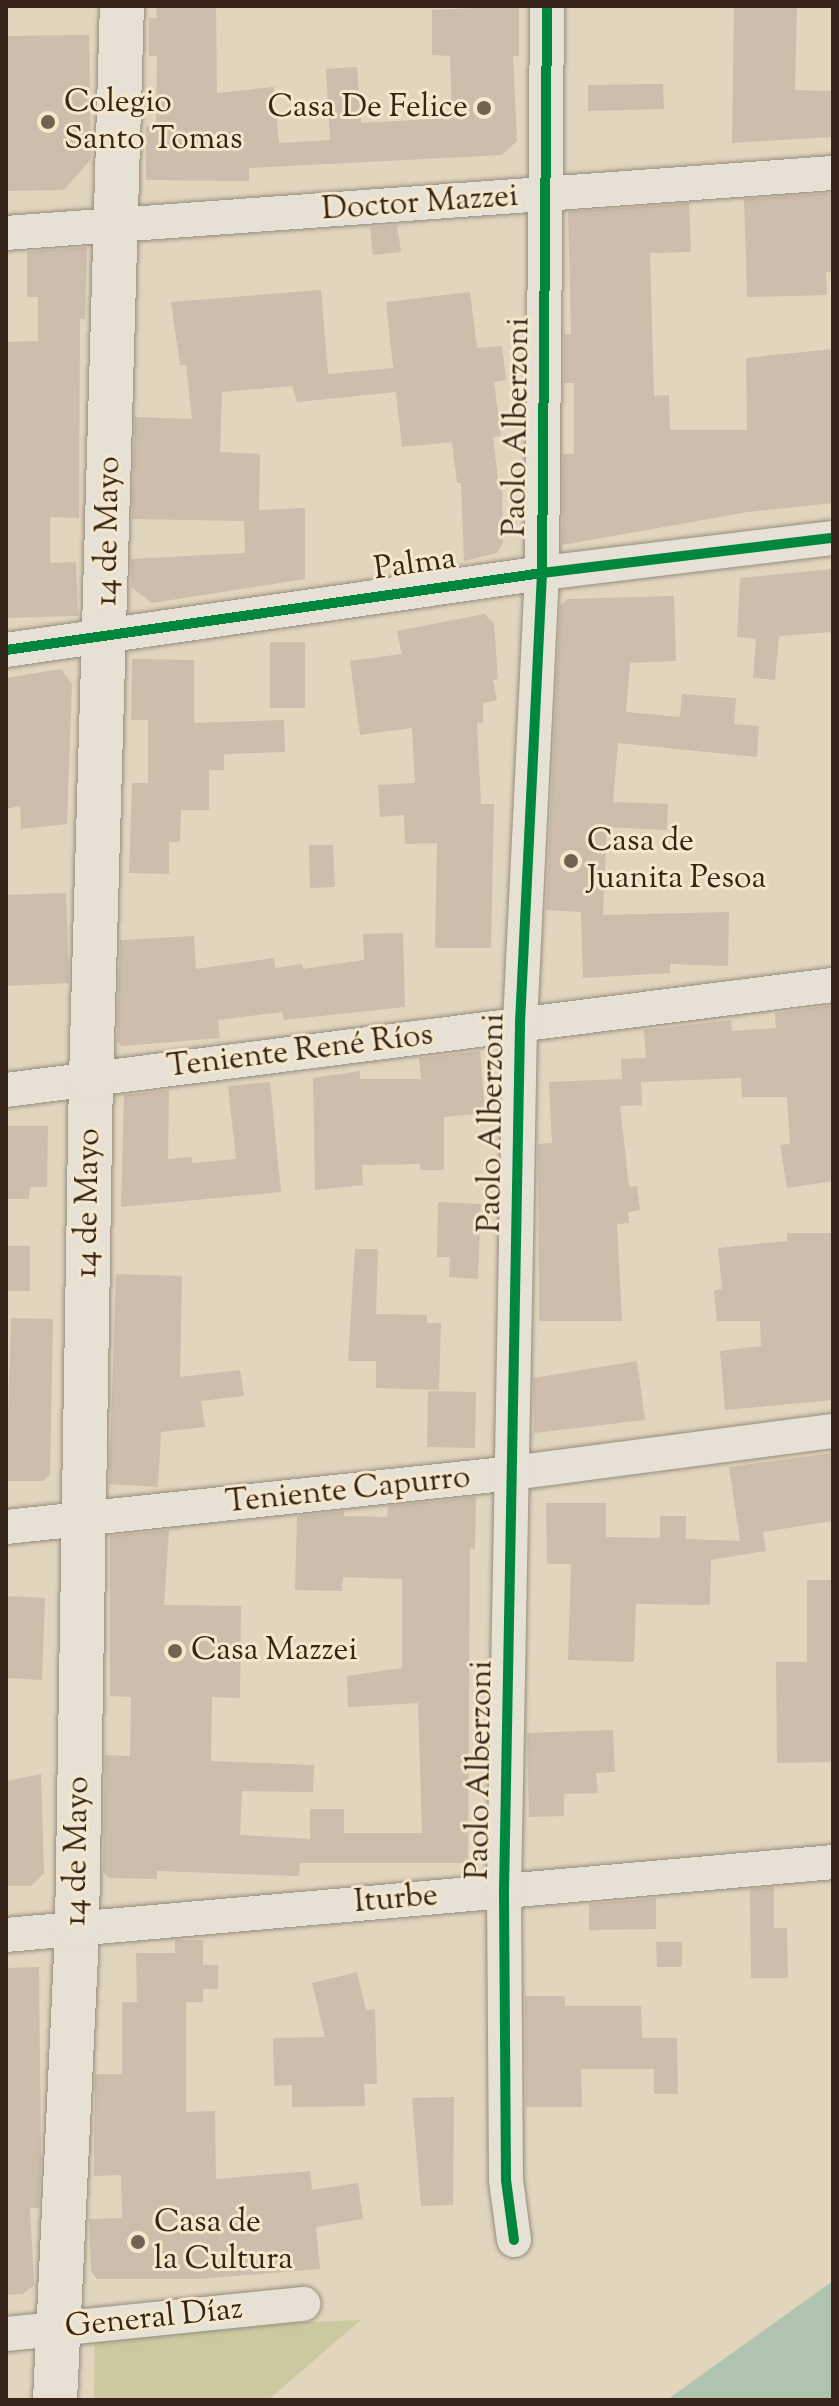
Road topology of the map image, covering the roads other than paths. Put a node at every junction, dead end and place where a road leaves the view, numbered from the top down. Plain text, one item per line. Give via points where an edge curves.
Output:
1 (122, 6) edge
2 (547, 6) edge
3 (833, 173) edge
4 (548, 196) junction
5 (117, 224) junction
6 (6, 233) edge
7 (833, 538) edge
8 (542, 573) junction
9 (107, 635) junction
10 (6, 650) edge
11 (833, 985) edge
12 (520, 1023) junction
13 (91, 1079) junction
14 (6, 1090) edge
15 (833, 1431) edge
16 (513, 1473) junction
17 (84, 1519) junction
18 (6, 1527) edge
19 (833, 1862) edge
20 (504, 1891) junction
21 (77, 1928) junction
22 (6, 1935) edge
23 (514, 2240) dead end
24 (303, 2304) dead end
25 (55, 2329) junction
26 (6, 2334) edge
27 (55, 2400) edge

1 - 5 main road, 14 de Mayo
2 - 4 street, Paolo Alberzoni
3 - 4 street, Doctor Mazzei
4 - 5 street, Doctor Mazzei
4 - 8 street, Paolo Alberzoni
5 - 6 street, Doctor Mazzei
5 - 9 main road, 14 de Mayo
7 - 8 street, Palma
8 - 9 street, Palma
8 - 12 street, Paolo Alberzoni
9 - 10 street, Palma
9 - 13 main road, 14 de Mayo
11 - 12 street, Teniente René Ríos
12 - 13 street, Teniente René Ríos
12 - 16 street, Paolo Alberzoni
13 - 14 street, Teniente René Ríos
13 - 17 main road, 14 de Mayo
15 - 16 street, Teniente Capurro
16 - 17 street, Teniente Capurro
16 - 20 street, Paolo Alberzoni
17 - 18 street, Teniente Capurro
17 - 21 main road, 14 de Mayo
19 - 20 street, Iturbe
20 - 21 street, Iturbe
20 - 23 street, Paolo Alberzoni via 506,2180
21 - 22 street, Iturbe
21 - 25 main road, 14 de Mayo
24 - 25 street, General Díaz
25 - 26 street, General Díaz
25 - 27 main road, 14 de Mayo

